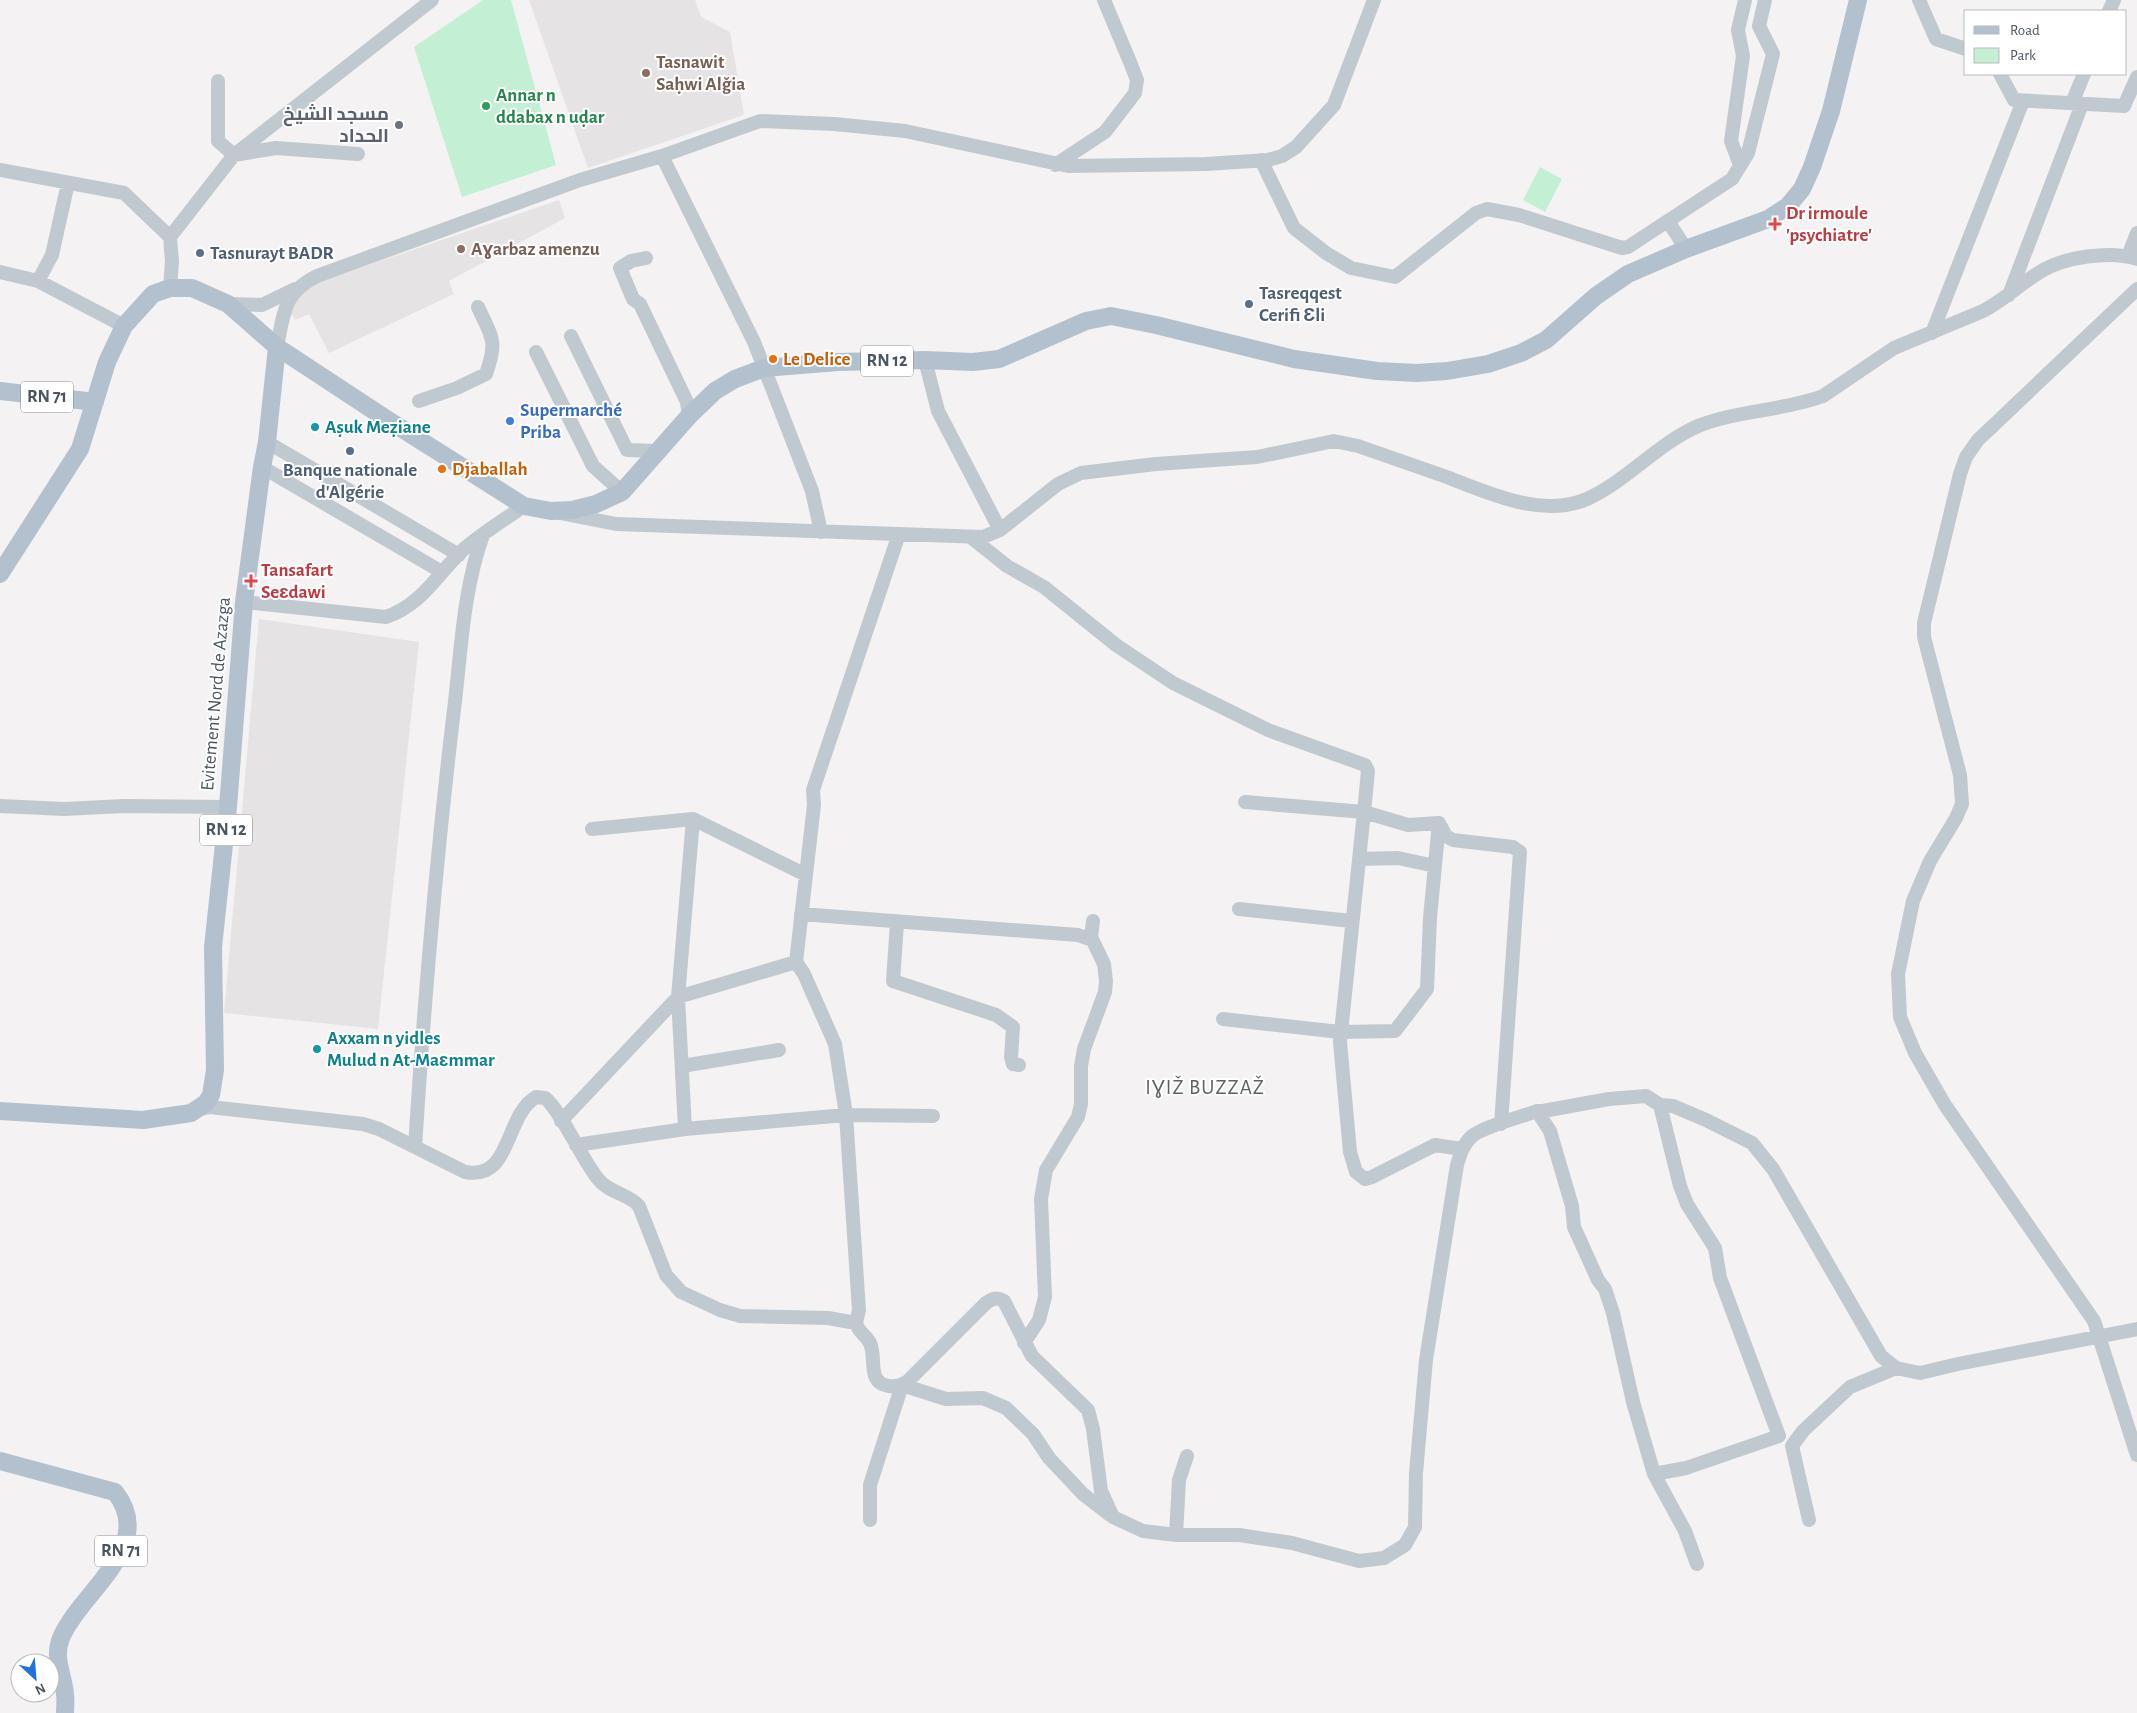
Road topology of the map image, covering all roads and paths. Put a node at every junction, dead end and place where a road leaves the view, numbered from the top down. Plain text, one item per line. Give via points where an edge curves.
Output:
1 (432, 0) edge
2 (1104, 0) edge
3 (1374, 0) edge
4 (1745, 0) edge
5 (1765, 0) edge
6 (1858, 0) edge
7 (1919, 0) edge
8 (1964, 48) edge
9 (2001, 75) edge
10 (2084, 75) edge
11 (2137, 77) edge
12 (218, 81) dead end
13 (2023, 100) junction
14 (2077, 104) junction
15 (358, 154) dead end
16 (234, 155) junction
17 (662, 156) junction
18 (1261, 160) junction
19 (1055, 165) junction
20 (1740, 165) junction
21 (0, 170) edge
22 (68, 183) junction
23 (1668, 220) junction
24 (2137, 233) edge
25 (170, 237) junction
26 (1686, 248) junction
27 (2132, 257) edge
28 (646, 258) dead end
29 (0, 272) edge
30 (38, 282) junction
31 (170, 288) junction
32 (295, 289) junction
33 (2137, 289) edge
34 (2008, 296) junction
35 (228, 304) junction
36 (478, 307) dead end
37 (124, 326) junction
38 (1932, 333) junction
39 (570, 336) dead end
40 (277, 347) junction
41 (536, 352) dead end
42 (925, 360) junction
43 (764, 368) junction
44 (0, 391) edge
45 (420, 401) dead end
46 (95, 402) junction
47 (689, 416) junction
48 (267, 442) junction
49 (657, 451) junction
50 (262, 466) junction
51 (622, 492) junction
52 (524, 506) junction
53 (552, 511) junction
54 (1000, 530) junction
55 (821, 532) junction
56 (899, 534) junction
57 (483, 535) junction
58 (972, 538) junction
59 (459, 555) junction
60 (5, 559) edge
61 (442, 572) junction
62 (0, 574) edge
63 (244, 602) junction
64 (1246, 802) dead end
65 (0, 806) edge
66 (228, 807) junction
67 (1364, 812) junction
68 (693, 819) junction
69 (1438, 823) junction
70 (592, 829) dead end
71 (1359, 859) junction
72 (1435, 866) junction
73 (806, 875) junction
74 (1239, 909) dead end
75 (801, 914) junction
76 (1093, 920) dead end
77 (1351, 921) junction
78 (896, 923) junction
79 (1092, 940) junction
80 (796, 962) junction
81 (678, 997) junction
82 (1223, 1019) dead end
83 (1340, 1032) junction
84 (779, 1050) dead end
85 (1019, 1065) dead end
86 (682, 1066) junction
87 (1660, 1105) junction
88 (199, 1109) junction
89 (1537, 1110) junction
90 (0, 1111) edge
91 (846, 1115) junction
92 (934, 1116) dead end
93 (561, 1121) junction
94 (1501, 1124) junction
95 (684, 1129) junction
96 (576, 1145) junction
97 (415, 1147) junction
98 (1462, 1149) junction
99 (856, 1324) junction
100 (2137, 1329) edge
101 (2100, 1335) junction
102 (1024, 1343) junction
103 (1896, 1368) junction
104 (902, 1385) junction
105 (1779, 1436) junction
106 (1792, 1446) junction
107 (2137, 1454) edge
108 (1187, 1456) dead end
109 (0, 1461) edge
110 (1654, 1474) junction
111 (1113, 1517) junction
112 (870, 1520) dead end
113 (1809, 1520) dead end
114 (1176, 1535) junction
115 (1697, 1564) dead end
116 (65, 1713) edge

1 - 16 street
2 - 19 street via 1137,80 1135,93 1105,132
3 - 18 street via 1334,105 1296,147 1282,156
4 - 20 street via 1738,30 1743,56 1731,142
5 - 20 street via 1759,26 1773,54 1748,153
6 - 26 main road, RN 12 via 1831,111 1802,189 1788,206 1768,219
7 - 8 street via 1936,39
9 - 13 street via 2014,100
10 - 14 street
11 - 14 street via 2124,106
12 - 16 street via 218,141
13 - 14 street
13 - 38 street
14 - 34 street
15 - 16 street via 276,148
16 - 25 street
17 - 19 street via 760,121 905,131
17 - 32 street via 580,180 316,276
17 - 43 street
18 - 19 street via 1101,167
18 - 23 street via 1294,228 1351,268 1395,277 1476,213 1487,209 1519,215 1622,248
20 - 23 street via 1732,179
21 - 22 street
22 - 25 street via 124,193
22 - 30 street via 52,255
23 - 26 street
24 - 27 street
25 - 31 street
26 - 42 main road, RN 12 via 1628,274 1596,296 1546,340 1521,353 1488,364 1447,371 1377,371 1294,359 1111,316 1086,321 999,359 973,362
27 - 34 street via 2102,256 2060,263 2041,271
28 - 47 street via 631,261 620,268 687,402
29 - 30 street
30 - 37 street
31 - 35 main road, RN 12 via 192,288
31 - 37 main road via 153,294
32 - 35 street via 262,305
32 - 40 street via 285,308
33 - 101 street via 1978,440 1966,457 1960,474 1924,624 1924,637 1960,775 1962,804 1920,881 1898,974 1900,1017 1915,1053 1970,1144 2086,1307
34 - 38 street via 1983,311
35 - 40 main road, RN 12
36 - 45 street via 493,339 492,357 486,374
37 - 46 main road via 107,362
38 - 54 street via 1894,348 1823,396 1699,426 1664,445 1602,491 1572,504 1555,506 1506,498 1358,446 1334,441 1257,457 1081,473 1058,484
39 - 49 street via 627,450
40 - 48 main road, Evitement Nord de Azazga / RN 12
40 - 52 main road, RN 12
41 - 51 street via 593,466
42 - 43 main road, RN 12
42 - 54 street via 938,411
43 - 47 main road, RN 12 via 722,387
43 - 55 street via 812,491
44 - 46 main road, RN 71
46 - 60 main road via 80,449
47 - 49 main road, RN 12
48 - 50 main road, Evitement Nord de Azazga / RN 12
48 - 59 street
49 - 51 main road, RN 12
50 - 61 street
50 - 63 main road, Evitement Nord de Azazga / RN 12
51 - 53 main road, RN 12 via 596,504
52 - 53 main road, RN 12
52 - 57 street
53 - 55 street via 616,524
54 - 58 street
55 - 56 street
56 - 58 street
56 - 73 street via 813,790
57 - 59 street
57 - 97 street via 471,573 444,796 426,980
58 - 67 street via 1007,566 1044,587 1116,645 1173,684 1268,730 1365,765 1368,771
59 - 61 street
60 - 62 main road
61 - 63 street via 416,602 386,617
63 - 66 main road, Evitement Nord de Azazga / RN 12
64 - 67 street
65 - 66 street via 64,809
66 - 88 main road, Evitement Nord de Azazga / RN 12 via 213,947 214,1087
67 - 69 street via 1408,825
67 - 71 street
68 - 70 street
68 - 73 street
68 - 81 street
69 - 72 street
69 - 94 street via 1446,836 1453,840 1513,847 1520,852
71 - 72 street via 1398,858
71 - 77 street
72 - 83 street via 1424,995 1395,1031
73 - 75 street
74 - 77 street
75 - 78 street
75 - 80 street
76 - 79 street
77 - 83 street
78 - 79 street via 1078,936
78 - 85 street via 893,981 996,1015 1013,1027 1012,1064
79 - 102 street via 1104,964 1105,992 1084,1049 1078,1117 1046,1170 1041,1199 1045,1297 1040,1320
80 - 81 street
80 - 91 street via 835,1044
81 - 86 street
81 - 93 street
82 - 83 street
83 - 98 street via 1350,1152 1360,1177 1372,1177 1436,1145
84 - 86 street
86 - 95 street
87 - 89 street via 1646,1096 1609,1099 1543,1112
87 - 103 street via 1690,1113 1752,1143 1773,1169 1881,1356
87 - 105 street via 1680,1186 1687,1204 1715,1248 1720,1278
88 - 90 main road via 182,1115 136,1121
88 - 97 street via 210,1107 355,1122 379,1129
89 - 94 street
89 - 110 street via 1550,1130 1572,1206 1574,1227 1605,1289 1613,1313 1633,1402
91 - 92 street
91 - 95 street
91 - 99 street via 859,1310
93 - 96 street
93 - 97 street via 547,1099 540,1097 530,1101 519,1113 500,1158 494,1166 480,1173 464,1172
94 - 98 street via 1471,1137
95 - 96 street
96 - 99 street via 599,1181 639,1206 666,1276 681,1292 740,1316 828,1318
98 - 114 street via 1428,1351 1416,1472 1415,1527 1408,1541 1384,1558 1359,1561 1254,1536
99 - 104 street via 870,1342 876,1378 885,1385
100 - 101 street
101 - 103 street via 1920,1373
101 - 107 street
102 - 104 street via 1004,1301 992,1299
102 - 111 street via 1045,1371 1088,1410 1101,1491
103 - 106 street via 1850,1387
104 - 111 street via 946,1399 983,1398 1006,1408 1034,1434 1049,1458 1083,1494
104 - 112 street via 870,1485
105 - 106 street
105 - 110 street via 1686,1468
106 - 113 street
108 - 114 street via 1179,1480
109 - 116 main road, RN 71 via 115,1492 126,1509 127,1538 120,1552 96,1589 70,1620 61,1639 57,1656 65,1693
110 - 115 street via 1685,1530
111 - 114 street via 1143,1532

